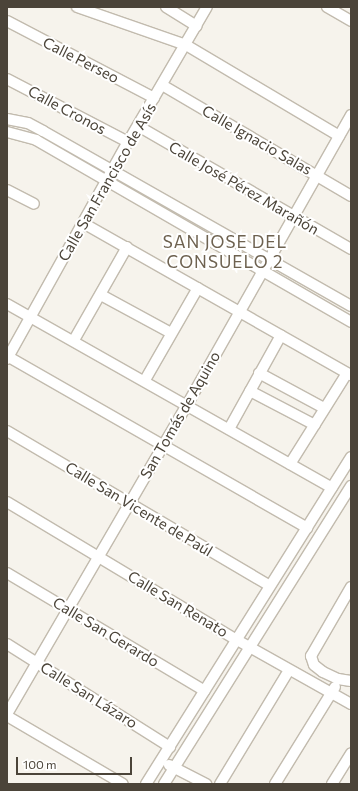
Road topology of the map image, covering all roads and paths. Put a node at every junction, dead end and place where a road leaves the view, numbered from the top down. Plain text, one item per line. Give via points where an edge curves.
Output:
1 (77, 7) edge
2 (166, 7) edge
3 (207, 7) edge
4 (327, 7) edge
5 (7, 21) edge
6 (351, 21) edge
7 (196, 26) junction
8 (186, 45) junction
9 (7, 79) edge
10 (162, 85) junction
11 (154, 98) junction
12 (351, 115) edge
13 (7, 119) edge
14 (138, 126) junction
15 (7, 132) edge
16 (339, 136) junction
17 (128, 142) junction
18 (112, 169) junction
19 (317, 175) junction
20 (106, 182) junction
21 (7, 190) edge
22 (351, 196) edge
23 (34, 204) dead end
24 (294, 217) junction
25 (83, 223) junction
26 (127, 248) junction
27 (351, 249) edge
28 (270, 257) junction
29 (262, 270) junction
30 (198, 288) junction
31 (102, 295) junction
32 (7, 304) edge
33 (351, 306) edge
34 (239, 311) junction
35 (30, 318) junction
36 (351, 322) edge
37 (171, 333) junction
38 (281, 335) junction
39 (74, 340) junction
40 (7, 357) edge
41 (259, 373) junction
42 (349, 374) edge
43 (145, 380) junction
44 (250, 390) junction
45 (298, 394) junction
46 (188, 404) junction
47 (324, 408) junction
48 (289, 411) junction
49 (315, 425) junction
50 (229, 429) junction
51 (7, 431) edge
52 (162, 446) junction
53 (351, 457) edge
54 (290, 464) junction
55 (351, 486) edge
56 (332, 488) junction
57 (7, 502) edge
58 (129, 504) junction
59 (307, 528) junction
60 (100, 557) junction
61 (7, 573) edge
62 (270, 586) junction
63 (351, 587) edge
64 (68, 610) junction
65 (237, 640) junction
66 (7, 644) edge
67 (251, 647) junction
68 (36, 662) junction
69 (289, 670) junction
70 (323, 672) junction
71 (338, 679) junction
72 (351, 681) edge
73 (316, 684) junction
74 (205, 691) junction
75 (333, 693) junction
76 (351, 704) edge
77 (7, 715) edge
78 (170, 747) junction
79 (351, 753) edge
80 (162, 761) junction
81 (174, 768) junction
82 (123, 784) edge
83 (146, 784) edge
84 (164, 784) edge
85 (206, 784) edge
86 (220, 784) edge
87 (275, 784) edge
88 (332, 784) edge

1 - 8 street
2 - 7 street
3 - 7 street, Calle San Francisco de Asís
4 - 6 street
5 - 11 street, Calle Perseo
7 - 8 street, Calle San Francisco de Asís
8 - 10 street, Calle San Francisco de Asís
8 - 16 street
9 - 17 street, Calle Cronos
10 - 11 street, Calle San Francisco de Asís
10 - 19 street, Calle Ignacio Salas
11 - 14 street, Calle San Francisco de Asís
12 - 16 street, San Tomás de Aquino
13 - 18 street via 28,123
14 - 17 street, Calle San Francisco de Asís
14 - 24 street, Calle José Pérez Marañón
15 - 20 street via 36,140
16 - 19 street, San Tomás de Aquino
17 - 18 street, Calle San Francisco de Asís
18 - 20 street, Calle San Francisco de Asís
18 - 28 street
19 - 22 street, Calle Ignacio Salas
19 - 24 street, San Tomás de Aquino
20 - 25 street, Calle San Francisco de Asís
20 - 29 street
21 - 23 street
24 - 27 street, Calle José Pérez Marañón
24 - 28 street, San Tomás de Aquino
25 - 26 street
25 - 35 street, Calle San Francisco de Asís
26 - 30 street
26 - 31 street
28 - 29 street, San Tomás de Aquino
28 - 33 street
29 - 34 street, San Tomás de Aquino
29 - 36 street
30 - 34 street
30 - 37 street
31 - 37 street
31 - 39 street
32 - 35 street
34 - 38 street
34 - 46 street, San Tomás de Aquino
35 - 39 street
35 - 40 street, Calle San Francisco de Asís
37 - 43 street
38 - 41 street
38 - 42 street
39 - 43 street
40 - 52 street
41 - 44 street
41 - 45 street
42 - 47 street
43 - 46 street
44 - 48 street
44 - 50 street
45 - 47 street
45 - 48 street
46 - 50 street
46 - 52 street, San Tomás de Aquino
47 - 49 street
48 - 49 street
49 - 54 street
50 - 54 street
51 - 58 street, Calle San Vicente de Paúl
52 - 58 street, San Tomás de Aquino
52 - 59 street
53 - 56 street
54 - 56 street
55 - 67 street
56 - 59 street
57 - 60 street, Calle San Renato
58 - 60 street, San Tomás de Aquino
58 - 62 street, Calle San Vicente de Paúl
59 - 62 street
60 - 64 street, San Tomás de Aquino
60 - 65 street, Calle San Renato
61 - 64 street, Calle San Gerardo
62 - 65 street
63 - 70 street via 312,652 314,665
64 - 68 street, San Tomás de Aquino
64 - 74 street, Calle San Gerardo
65 - 67 street, Calle San Renato
65 - 74 street
66 - 68 street, Calle San Lázaro
67 - 69 street, Calle San Renato
67 - 81 street
68 - 77 street, San Tomás de Aquino
68 - 78 street, Calle San Lázaro
69 - 73 street, Calle San Renato
69 - 86 street
70 - 71 street
70 - 73 street
71 - 72 street
71 - 75 street
73 - 75 street, Calle San Renato
74 - 78 street
75 - 76 street, Calle San Renato
75 - 87 street
77 - 82 street
78 - 80 street
79 - 88 street
80 - 81 street
80 - 83 street
81 - 84 street
81 - 85 street

